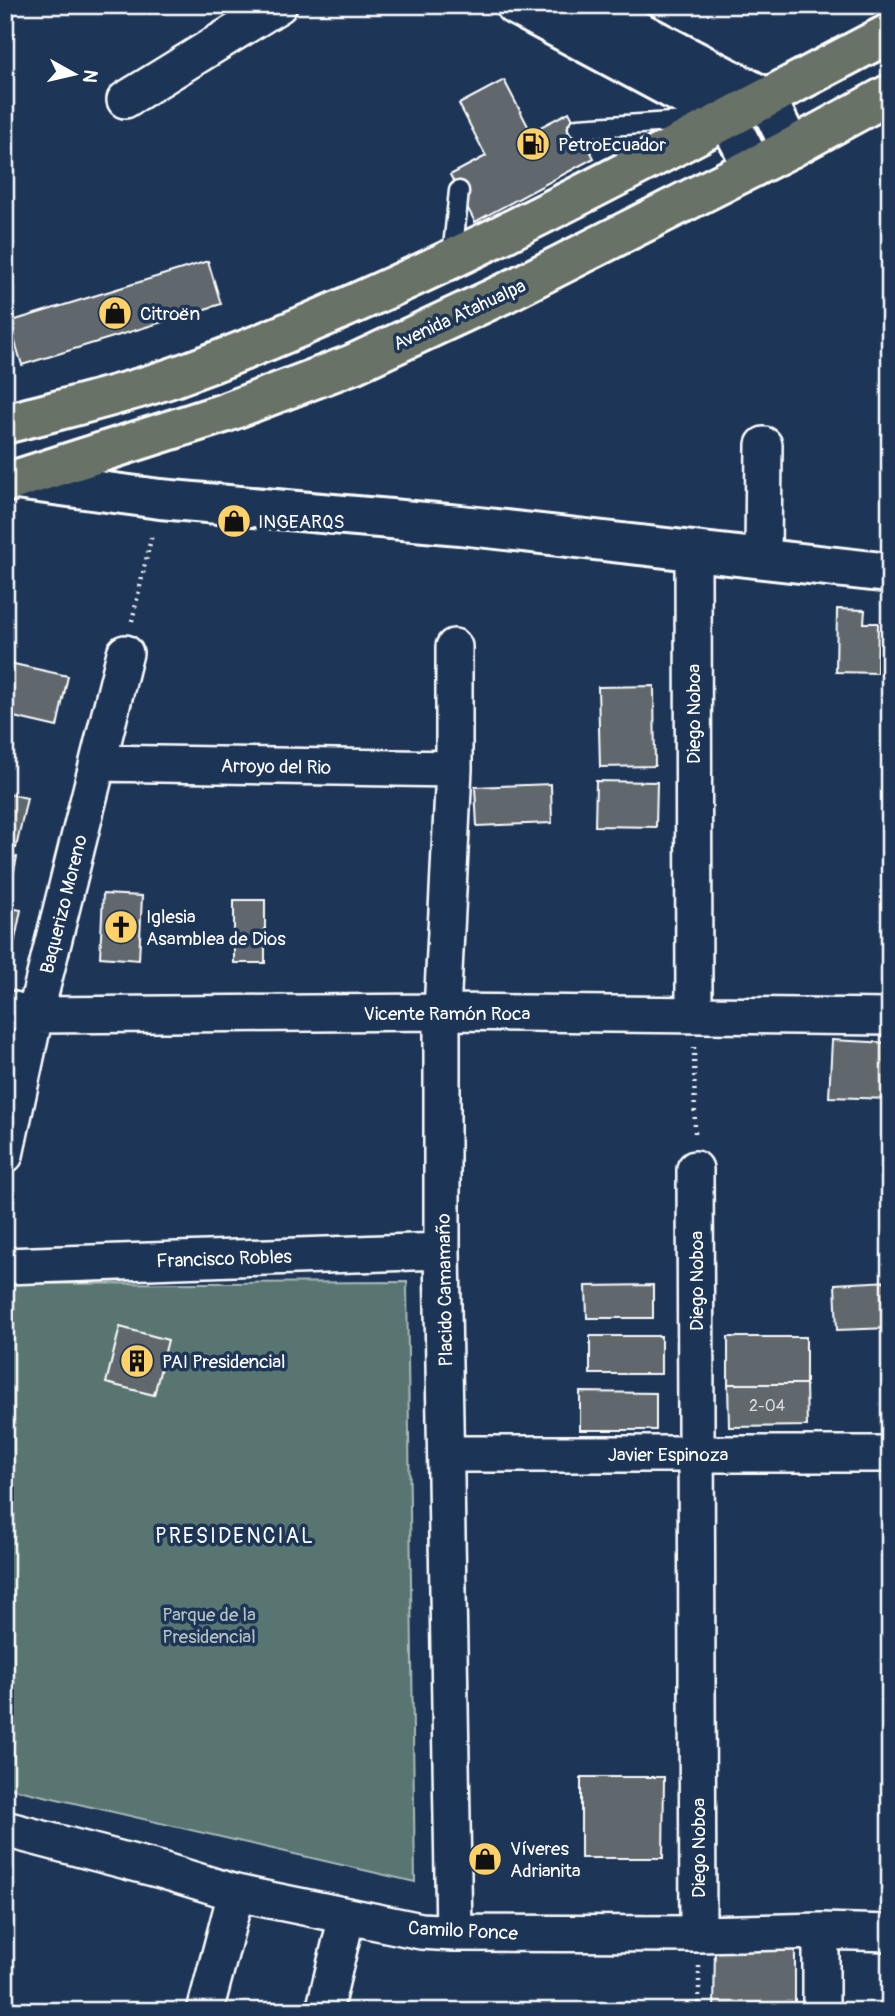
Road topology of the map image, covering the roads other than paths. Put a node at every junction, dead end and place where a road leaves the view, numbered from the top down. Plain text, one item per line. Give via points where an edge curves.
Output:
1 (279, 5) edge
2 (515, 5) edge
3 (588, 5) edge
4 (890, 33) edge
5 (890, 94) edge
6 (766, 98) junction
7 (125, 100) dead end
8 (728, 119) junction
9 (578, 128) dead end
10 (791, 148) junction
11 (753, 167) junction
12 (459, 191) dead end
13 (452, 259) junction
14 (5, 424) edge
15 (764, 445) dead end
16 (11, 481) edge
17 (693, 551) junction
18 (763, 558) junction
19 (890, 573) edge
20 (454, 647) dead end
21 (125, 653) road end
22 (98, 762) junction
23 (454, 769) junction
24 (20, 1012) edge
25 (442, 1012) junction
26 (694, 1014) junction
27 (890, 1017) edge
28 (5, 1155) edge
29 (695, 1169) road end
30 (442, 1251) junction
31 (5, 1266) edge
32 (696, 1453) junction
33 (447, 1454) junction
34 (890, 1454) edge
35 (5, 1829) edge
36 (236, 1894) junction
37 (347, 1916) junction
38 (821, 1931) junction
39 (454, 1933) junction
40 (890, 1933) edge
41 (698, 1934) junction
42 (205, 2011) edge
43 (324, 2011) edge
44 (821, 2011) edge

1 - 7 street
2 - 8 street
3 - 6 street
4 - 6 main road
5 - 10 main road, Avenida Atahualpa
6 - 8 main road
6 - 10 street
8 - 9 lane
8 - 11 street
8 - 13 main road
10 - 11 main road, Avenida Atahualpa
11 - 16 main road, Avenida Atahualpa via 353,364 224,412
12 - 13 lane
13 - 14 main road via 370,299 172,377
15 - 18 street
16 - 17 street
17 - 18 street
17 - 26 street, Diego Noboa
18 - 19 street
20 - 23 street, Placido Camamaño
21 - 22 street, Baquerizo Moreno
22 - 23 street, Arroyo del Rio
22 - 24 street, Baquerizo Moreno
23 - 25 street, Placido Camamaño
24 - 25 street, Vicente Ramón Roca
24 - 28 street, Baquerizo Moreno
25 - 26 street, Vicente Ramón Roca
25 - 30 street, Placido Camamaño
26 - 27 street, Vicente Ramón Roca
29 - 32 street, Diego Noboa
30 - 31 street, Francisco Robles
30 - 33 street, Placido Camamaño
32 - 33 street, Javier Espinoza
32 - 34 street, Javier Espinoza
32 - 41 street, Diego Noboa
33 - 39 street, Placido Camamaño
35 - 36 street, Camilo Ponce
36 - 37 street, Camilo Ponce
36 - 42 street
37 - 39 street, Camilo Ponce
37 - 43 street
38 - 40 street, Camilo Ponce
38 - 41 street, Camilo Ponce
38 - 44 street
39 - 41 street, Camilo Ponce

